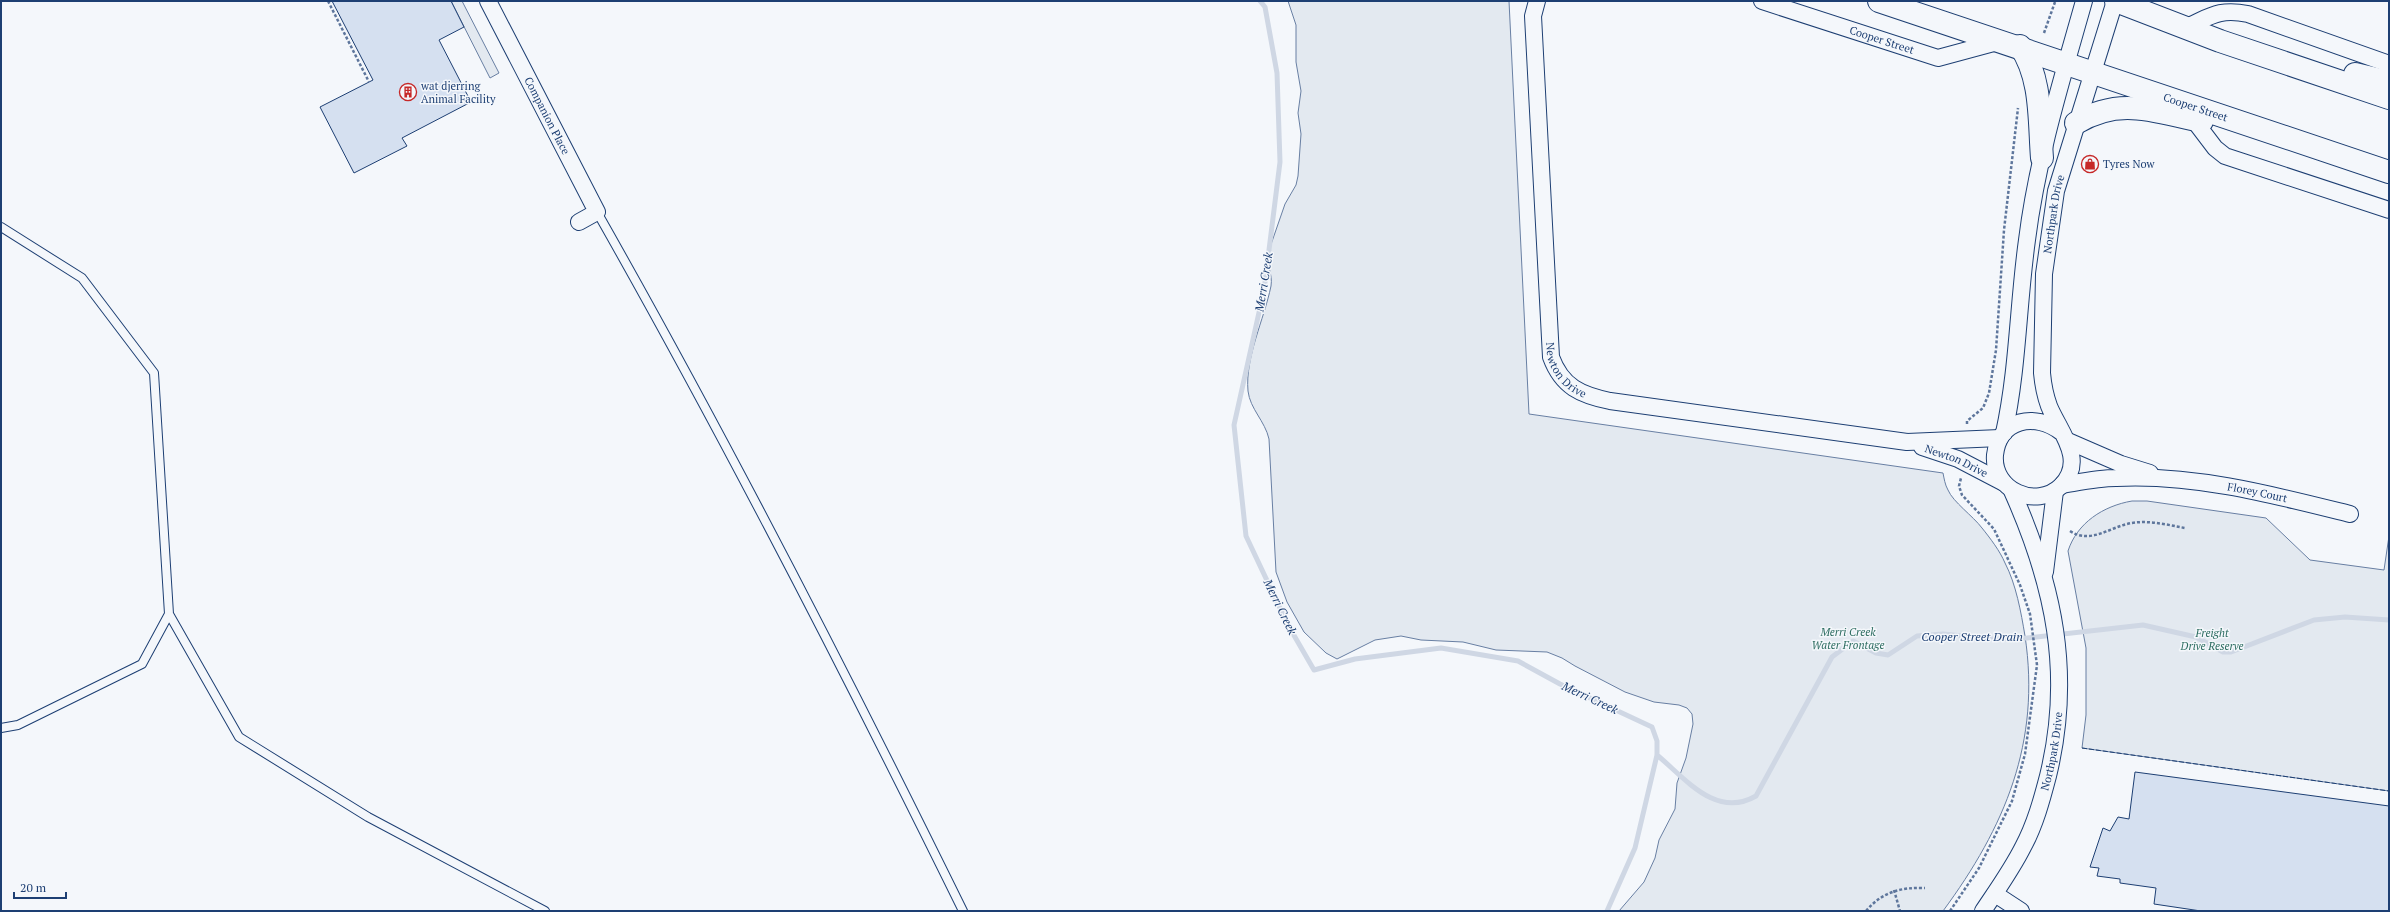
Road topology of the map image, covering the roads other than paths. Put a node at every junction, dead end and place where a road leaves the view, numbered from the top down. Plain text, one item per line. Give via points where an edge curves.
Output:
1 (488, 1) edge
2 (1528, 1) edge
3 (1762, 1) edge
4 (1879, 1) edge
5 (2084, 1) edge
6 (2116, 1) edge
7 (1535, 9) edge
8 (2157, 10) edge
9 (2184, 28) junction
10 (2011, 44) junction
11 (2067, 63) junction
12 (2389, 64) edge
13 (2302, 68) junction
14 (2094, 72) junction
15 (2389, 82) edge
16 (2389, 98) edge
17 (2193, 119) junction
18 (2076, 123) junction
19 (2280, 135) junction
20 (2042, 158) junction
21 (2389, 172) edge
22 (2389, 210) edge
23 (597, 212) junction
24 (579, 222) dead end
25 (1, 227) edge
26 (2002, 435) junction
27 (2064, 436) junction
28 (1907, 442) junction
29 (2163, 478) junction
30 (2008, 487) junction
31 (2058, 488) junction
32 (2350, 514) dead end
33 (2045, 578) junction
34 (169, 614) junction
35 (1, 728) edge
36 (1995, 894) junction
37 (545, 911) edge
38 (963, 911) edge
39 (1983, 911) edge
40 (2022, 911) edge

1 - 23 street, Companion Place
2 - 7 street, Newton Drive
3 - 10 street, Cooper Street via 1938,58
4 - 10 main road, Cooper Street
5 - 11 street, Northpark Drive
6 - 8 main road
6 - 14 street, Northpark Drive
7 - 28 street, Newton Drive via 1551,357 1571,387 1589,396 1610,401
8 - 9 main road
9 - 12 street via 2220,12 2233,11
9 - 13 main road
10 - 11 main road, Cooper Street
10 - 20 main road via 2031,65 2035,81
11 - 14 main road, Cooper Street
11 - 20 street, Northpark Drive
13 - 15 main road via 2341,72
13 - 16 main road
14 - 18 street, Northpark Drive
14 - 19 main road, Cooper Street
17 - 18 main road via 2146,110 2117,108 2100,110
17 - 19 main road
17 - 22 street, Cooper Street via 2215,148 2225,156
18 - 27 street, Northpark Drive via 2056,191 2044,274 2042,373 2049,406
19 - 21 main road, Cooper Street
20 - 26 street, Northpark Drive via 2026,241 2015,372
23 - 24 street
23 - 38 lane via 750,489 865,710
25 - 34 lane via 82,278 154,373
26 - 27 street via 2014,425 2026,420 2045,422
26 - 28 street, Newton Drive
26 - 30 street via 1994,461 1997,473
27 - 29 street, Florey Court via 2121,464
27 - 31 street via 2072,452 2072,464 2068,475
28 - 30 street, Newton Drive via 1958,458
29 - 31 street, Florey Court via 2109,478
29 - 32 street, Florey Court via 2211,483
30 - 31 street via 2022,496 2034,497
30 - 33 street, Northpark Drive
31 - 33 street, Northpark Drive
33 - 36 street, Northpark Drive via 2060,665 2058,721 2045,789 2024,846
34 - 35 lane via 142,664 18,725
34 - 37 lane via 239,737 368,817
36 - 39 street, Northpark Drive
36 - 40 street

